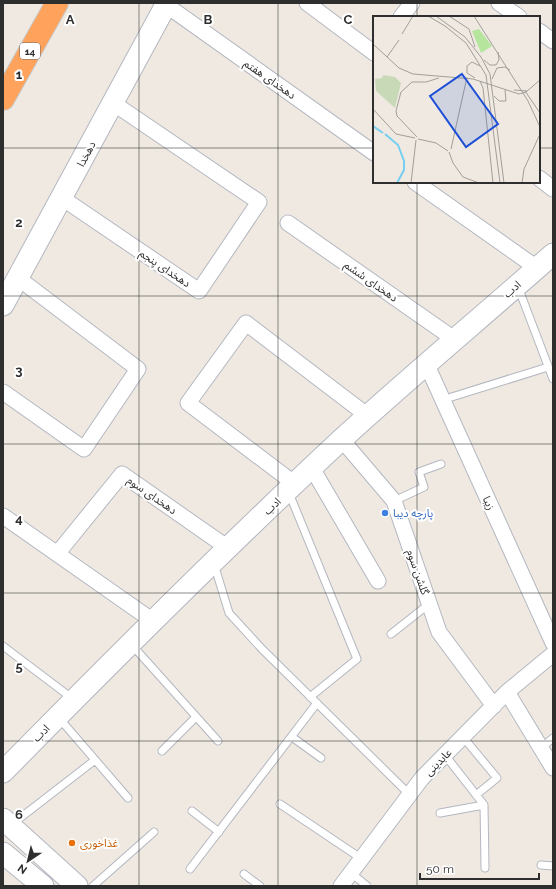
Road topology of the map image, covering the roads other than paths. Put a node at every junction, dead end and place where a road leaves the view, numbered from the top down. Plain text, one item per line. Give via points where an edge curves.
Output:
1 (57, 3) edge
2 (307, 3) edge
3 (412, 3) edge
4 (499, 3) edge
5 (167, 4) edge
6 (402, 16) edge
7 (518, 16) edge
8 (540, 32) edge
9 (553, 41) edge
10 (373, 52) edge
11 (3, 99) edge
12 (114, 102) junction
13 (373, 152) edge
14 (540, 179) edge
15 (416, 183) edge
16 (553, 189) edge
17 (62, 198) junction
18 (288, 223) dead end
19 (553, 254) edge
20 (537, 268) junction
21 (18, 278) junction
22 (517, 285) junction
23 (3, 305) edge
24 (454, 339) junction
25 (426, 363) junction
26 (548, 367) junction
27 (553, 379) edge
28 (3, 392) edge
29 (442, 400) junction
30 (368, 416) junction
31 (342, 440) junction
32 (441, 464) dead end
33 (312, 468) junction
34 (291, 488) junction
35 (394, 501) junction
36 (3, 516) edge
37 (57, 554) junction
38 (220, 555) junction
39 (378, 581) dead end
40 (429, 604) junction
41 (153, 621) junction
42 (391, 634) dead end
43 (553, 643) edge
44 (130, 644) junction
45 (3, 646) edge
46 (553, 654) edge
47 (507, 692) junction
48 (310, 697) junction
49 (74, 699) junction
50 (317, 703) junction
51 (494, 706) junction
52 (58, 716) junction
53 (196, 717) junction
54 (292, 737) junction
55 (463, 737) junction
56 (553, 738) edge
57 (218, 741) dead end
58 (541, 748) junction
59 (162, 751) dead end
60 (445, 755) junction
61 (321, 758) dead end
62 (95, 760) junction
63 (553, 768) edge
64 (3, 772) edge
65 (410, 795) junction
66 (476, 795) junction
67 (128, 798) dead end
68 (280, 804) dead end
69 (484, 805) junction
70 (192, 811) dead end
71 (440, 813) dead end
72 (6, 823) edge
73 (154, 832) dead end
74 (219, 832) junction
75 (3, 853) edge
76 (362, 859) junction
77 (541, 865) dead end
78 (553, 866) edge
79 (485, 868) dead end
80 (190, 869) dead end
81 (351, 873) junction
82 (244, 874) dead end
83 (44, 886) edge
84 (77, 886) edge
85 (93, 886) edge
86 (260, 886) edge
87 (341, 886) edge
88 (367, 886) edge

1 - 11 highway, 14
2 - 10 street
3 - 6 street
4 - 7 street
5 - 12 main road, دهخدا
5 - 13 street, دهخدای هفتم
8 - 9 street
12 - 17 main road, دهخدا
12 - 17 street, دهخدای پنجم via 259,202 199,291
14 - 16 street
15 - 20 street
17 - 21 main road, دهخدا
18 - 24 street, دهخدای ششم
19 - 20 main road, ادب
20 - 22 main road, ادب
21 - 23 main road, دهخدا
21 - 28 street via 138,369 84,449
22 - 24 main road, ادب
22 - 26 lane
24 - 25 main road, ادب
25 - 29 street, زیبا
25 - 30 main road, ادب
26 - 27 lane
26 - 29 lane
29 - 43 street, زیبا
30 - 31 main road, ادب
30 - 34 street via 246,323 188,403
31 - 33 main road, ادب
31 - 35 street, گلشن سوم
32 - 35 lane via 418,472 424,487
33 - 34 main road, ادب
33 - 39 street
34 - 38 main road, ادب
34 - 48 lane via 357,659
35 - 40 street, گلشن سوم
36 - 37 street
37 - 38 street, دهخدای سوم via 122,474
37 - 41 street
38 - 41 main road, ادب
38 - 48 lane via 229,613
40 - 42 lane
40 - 51 street, گلشن سوم via 439,632
41 - 44 main road, ادب
44 - 49 main road, ادب
44 - 53 lane
45 - 49 lane
46 - 47 street, عابدینی
47 - 51 street, عابدینی
47 - 58 street
48 - 50 lane
49 - 52 main road, ادب
50 - 54 lane
50 - 65 lane
51 - 55 street, عابدینی
52 - 62 lane
52 - 64 main road, ادب
53 - 57 lane
53 - 59 lane
54 - 61 lane
54 - 74 lane
55 - 60 street, عابدینی
55 - 66 lane via 497,778
56 - 58 lane
58 - 63 street
60 - 65 street, عابدینی via 422,778
60 - 66 lane
62 - 67 lane
62 - 72 lane
65 - 76 street, عابدینی
66 - 69 lane
68 - 76 lane
69 - 71 lane
69 - 79 lane
70 - 74 lane
72 - 84 main road
73 - 85 lane
74 - 80 lane
75 - 83 main road
76 - 81 street, عابدینی
77 - 78 lane
81 - 87 street, عابدینی
81 - 88 lane
82 - 86 lane

